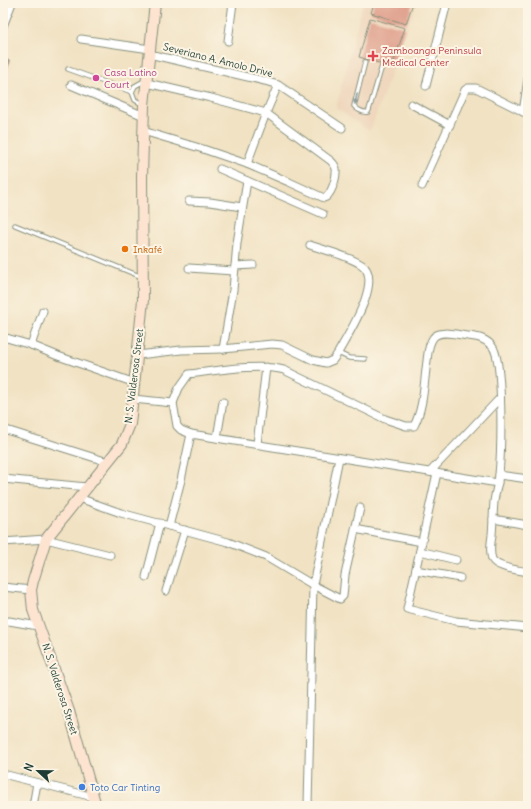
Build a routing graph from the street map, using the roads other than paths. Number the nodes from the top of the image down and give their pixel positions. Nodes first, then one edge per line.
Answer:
1 (12, 3) edge
2 (155, 3) edge
3 (233, 3) edge
4 (447, 3) edge
5 (3, 26) edge
6 (81, 39) dead end
7 (228, 41) dead end
8 (150, 51) junction
9 (366, 62) dead end
10 (382, 66) dead end
11 (68, 69) dead end
12 (528, 79) edge
13 (147, 81) junction
14 (71, 85) dead end
15 (278, 85) junction
16 (426, 86) dead end
17 (132, 92) junction
18 (411, 104) dead end
19 (144, 105) junction
20 (266, 113) junction
21 (525, 113) edge
22 (144, 116) junction
23 (450, 125) junction
24 (342, 128) dead end
25 (143, 131) junction
26 (247, 164) junction
27 (220, 169) dead end
28 (247, 181) junction
29 (422, 186) dead end
30 (189, 201) dead end
31 (242, 207) junction
32 (323, 214) dead end
33 (15, 224) dead end
34 (310, 245) dead end
35 (253, 265) dead end
36 (188, 268) dead end
37 (234, 268) junction
38 (143, 277) junction
39 (43, 310) dead end
40 (3, 337) edge
41 (31, 344) junction
42 (223, 349) junction
43 (338, 354) junction
44 (138, 355) junction
45 (364, 359) dead end
46 (266, 367) junction
47 (134, 383) junction
48 (500, 398) junction
49 (133, 399) junction
50 (223, 402) dead end
51 (173, 403) junction
52 (3, 429) edge
53 (191, 434) junction
54 (217, 438) junction
55 (257, 444) junction
56 (339, 458) junction
57 (108, 462) junction
58 (433, 473) junction
59 (499, 474) junction
60 (528, 479) edge
61 (3, 480) edge
62 (498, 482) junction
63 (87, 487) junction
64 (79, 498) junction
65 (360, 508) dead end
66 (493, 519) junction
67 (160, 523) junction
68 (528, 525) edge
69 (169, 526) junction
70 (355, 529) junction
71 (185, 530) junction
72 (46, 540) junction
73 (3, 542) edge
74 (422, 542) junction
75 (420, 551) junction
76 (110, 555) dead end
77 (456, 560) dead end
78 (416, 570) junction
79 (528, 572) edge
80 (146, 577) dead end
81 (460, 578) dead end
82 (313, 585) junction
83 (3, 587) edge
84 (31, 590) junction
85 (166, 591) dead end
86 (3, 623) edge
87 (38, 626) junction
88 (528, 628) edge
89 (3, 774) edge
90 (37, 783) junction
91 (94, 802) edge
92 (32, 806) edge
93 (308, 806) edge

1 - 5 street
2 - 8 main road, N. S. Valderosa Street
3 - 7 street
4 - 16 street
6 - 8 street, Severiano A. Amolo Drive
8 - 13 main road, N. S. Valderosa Street
8 - 15 street, Severiano A. Amolo Drive
9 -> 10 lane
11 - 17 lane
12 - 21 street
13 - 17 lane
13 - 19 main road, N. S. Valderosa Street
13 - 20 street
14 - 22 street
15 - 20 street
15 - 24 street, Severiano A. Amolo Drive
17 - 19 lane
18 - 23 street
19 - 22 main road, N. S. Valderosa Street
20 - 26 street
20 - 26 street
21 - 23 street
22 - 25 main road, N. S. Valderosa Street
23 - 29 street
25 - 26 street
25 - 38 main road, N. S. Valderosa Street
27 - 28 street
28 - 31 street
28 - 32 street
30 - 31 street
31 - 37 street
33 - 38 lane
34 - 43 street
35 - 37 street
36 - 37 street
37 - 42 street
38 - 44 main road, N. S. Valderosa Street
39 - 41 street
40 - 41 street
41 - 47 street
42 - 43 street
42 - 44 street
43 - 45 lane
44 - 47 main road, N. S. Valderosa Street
46 - 48 street
46 - 51 street
46 - 55 street
47 - 49 main road, N. S. Valderosa Street
48 - 58 street
48 - 59 street
49 - 51 street
49 - 57 main road, N. S. Valderosa Street
50 - 54 street
51 - 53 street
52 - 57 street
53 - 54 street
53 - 69 street
54 - 55 street
55 - 56 street
56 - 58 street
56 - 82 street
57 - 63 main road, N. S. Valderosa Street
58 - 62 street
58 - 74 street
59 - 60 street
59 - 62 street
61 - 63 street
62 - 66 street
63 - 64 main road, N. S. Valderosa Street
64 - 67 street
64 - 72 main road, N. S. Valderosa Street
65 - 70 street
66 - 68 street
66 - 79 street
67 - 69 street
67 - 80 street
69 - 71 street
70 - 74 street
70 - 82 street
71 - 82 street
71 - 85 street
72 - 73 street
72 - 76 street
72 - 84 main road, N. S. Valderosa Street
74 - 75 street
75 - 77 street
75 - 78 street
78 - 81 street
78 - 88 street
82 - 93 street
83 - 84 street
84 - 87 main road, N. S. Valderosa Street
86 - 87 street
87 - 91 main road, N. S. Valderosa Street
89 - 90 street
90 - 91 street
90 - 92 street

